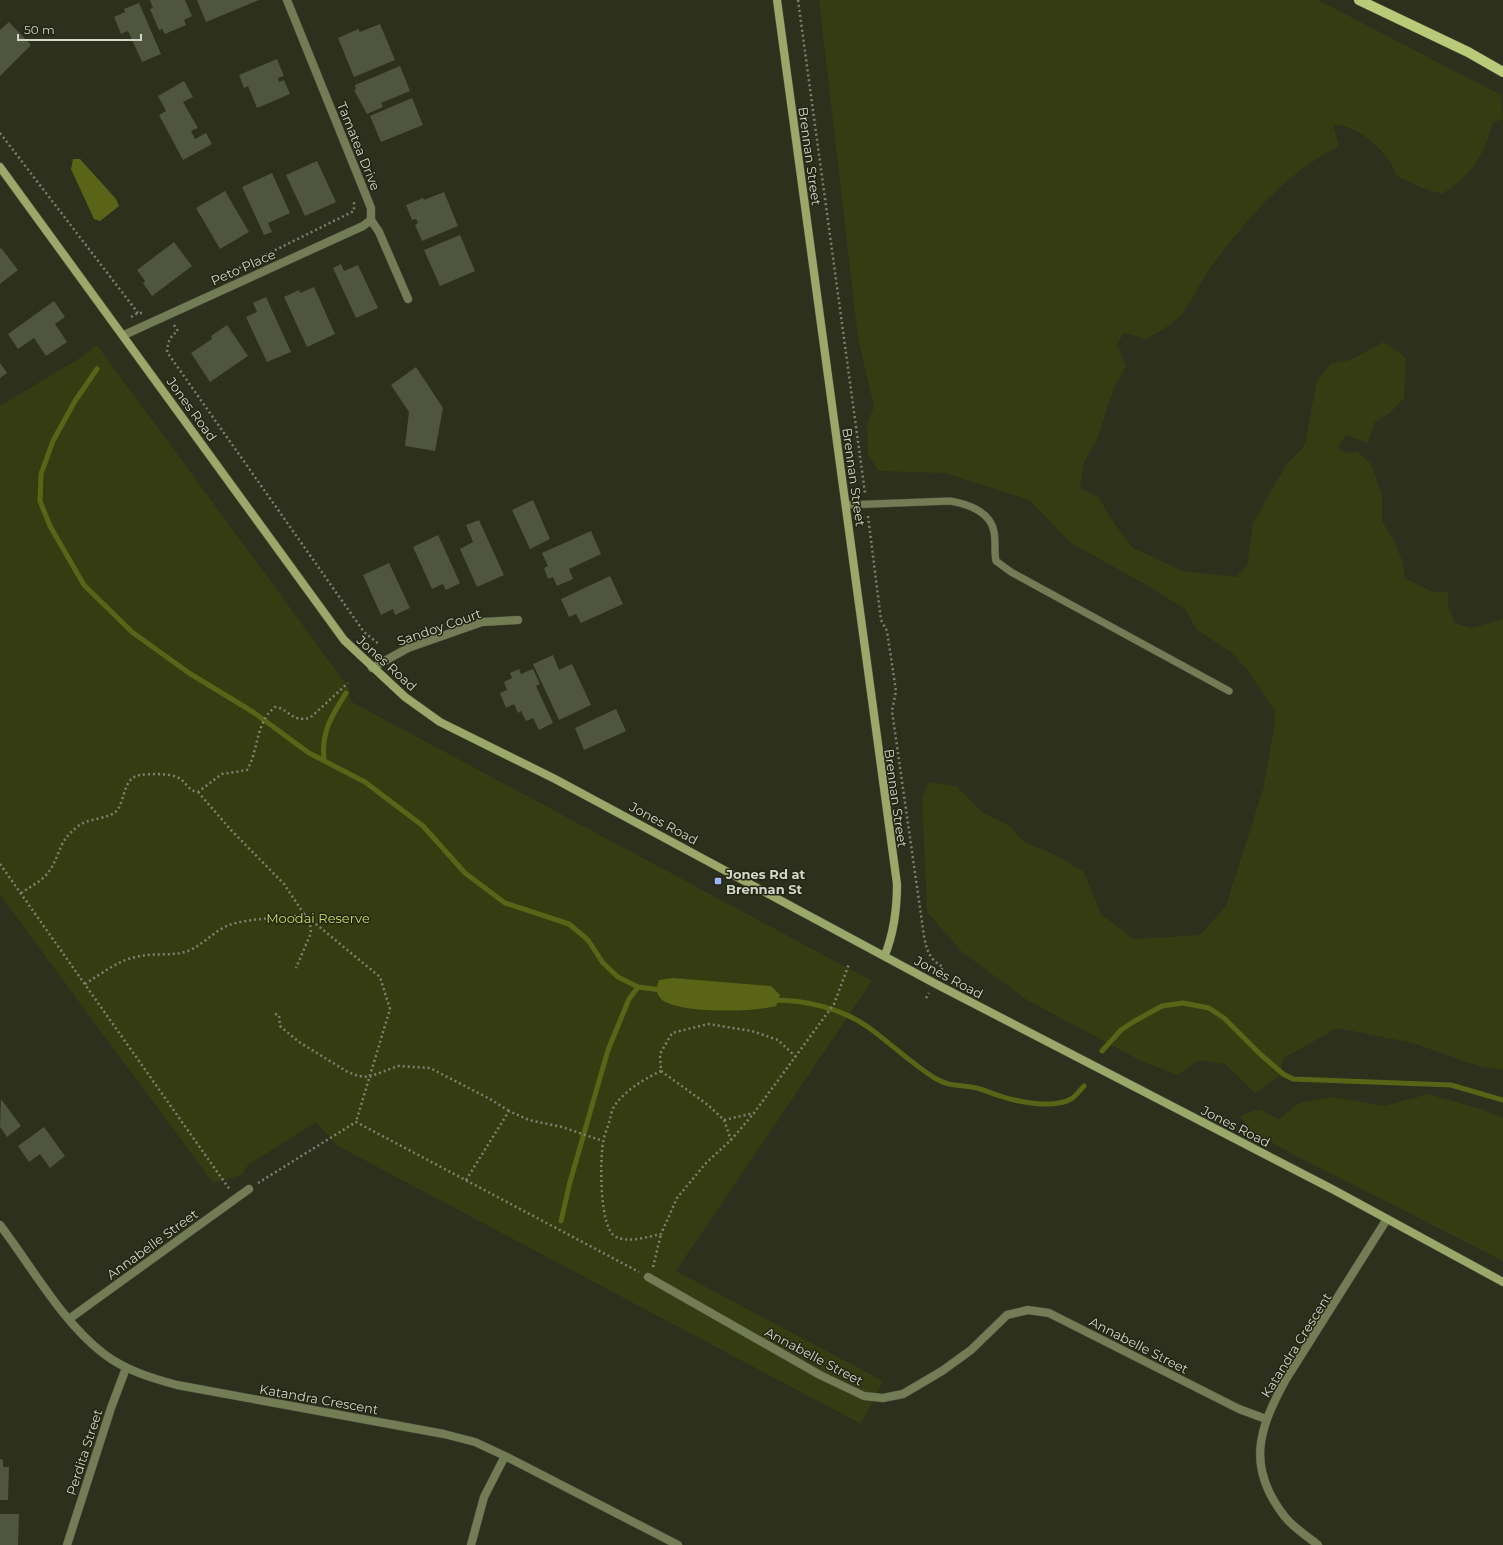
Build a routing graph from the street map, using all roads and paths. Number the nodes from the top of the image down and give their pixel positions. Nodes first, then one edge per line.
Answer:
1 (287, 0) edge
2 (777, 0) edge
3 (1359, 0) edge
4 (1503, 72) edge
5 (0, 132) edge
6 (0, 167) edge
7 (354, 196) dead end
8 (371, 220) junction
9 (234, 270) dead end
10 (408, 299) dead end
11 (138, 313) junction
12 (150, 314) dead end
13 (169, 314) junction
14 (117, 326) junction
15 (124, 336) junction
16 (846, 504) junction
17 (518, 620) dead end
18 (380, 645) dead end
19 (372, 668) junction
20 (348, 683) dead end
21 (1229, 692) dead end
22 (198, 792) junction
23 (0, 864) edge
24 (21, 893) junction
25 (305, 915) junction
26 (885, 956) junction
27 (849, 964) dead end
28 (296, 968) dead end
29 (85, 984) junction
30 (275, 1014) dead end
31 (796, 1056) junction
32 (661, 1071) junction
33 (369, 1077) junction
34 (509, 1111) junction
35 (754, 1113) junction
36 (724, 1120) junction
37 (356, 1122) junction
38 (732, 1140) junction
39 (603, 1141) junction
40 (466, 1180) junction
41 (249, 1189) joint
42 (236, 1198) junction
43 (1387, 1219) junction
44 (0, 1225) edge
45 (661, 1234) junction
46 (648, 1277) junction
47 (1503, 1282) edge
48 (69, 1319) junction
49 (126, 1368) junction
50 (1266, 1419) junction
51 (505, 1456) junction
52 (67, 1545) edge
53 (471, 1545) edge
54 (678, 1545) edge
55 (1318, 1545) edge

1 - 8 street, Tamatea Drive
2 - 16 street, Brennan Street
3 - 4 main road
5 - 11 path
6 - 14 street, Jones Road
7 - 9 path
8 - 10 street, Tamatea Drive
8 - 13 street, Peto Place
11 - 12 path
11 - 14 path
13 - 15 street, Peto Place
13 - 18 path
14 - 15 street, Jones Road
15 - 19 street, Jones Road
16 - 21 lane
16 - 26 street, Brennan Street
17 - 19 street, Sandoy Court
19 - 26 street, Jones Road
20 - 22 path
22 - 24 path
22 - 25 path
23 - 24 path
24 - 29 path
25 - 28 path
25 - 29 path
25 - 33 path
26 - 43 street, Jones Road
27 - 31 path
29 - 42 path
30 - 33 path
31 - 32 path
31 - 35 path
32 - 36 path
32 - 39 path
33 - 34 path
33 - 37 path
34 - 39 path
34 - 40 path
35 - 36 path
35 - 38 path
36 - 38 path
37 - 40 path
37 - 41 path
38 - 45 path
39 - 45 path
40 - 46 path
41 - 42 street, Annabelle Street
42 - 48 street, Annabelle Street
43 - 47 street, Jones Road
43 - 50 street, Katandra Crescent
44 - 48 street, Katandra Crescent
45 - 46 path
46 - 50 street, Annabelle Street
48 - 49 street, Katandra Crescent
49 - 51 street, Katandra Crescent
49 - 52 street, Perdita Street
50 - 55 street, Katandra Crescent
51 - 53 street
51 - 54 street, Katandra Crescent

